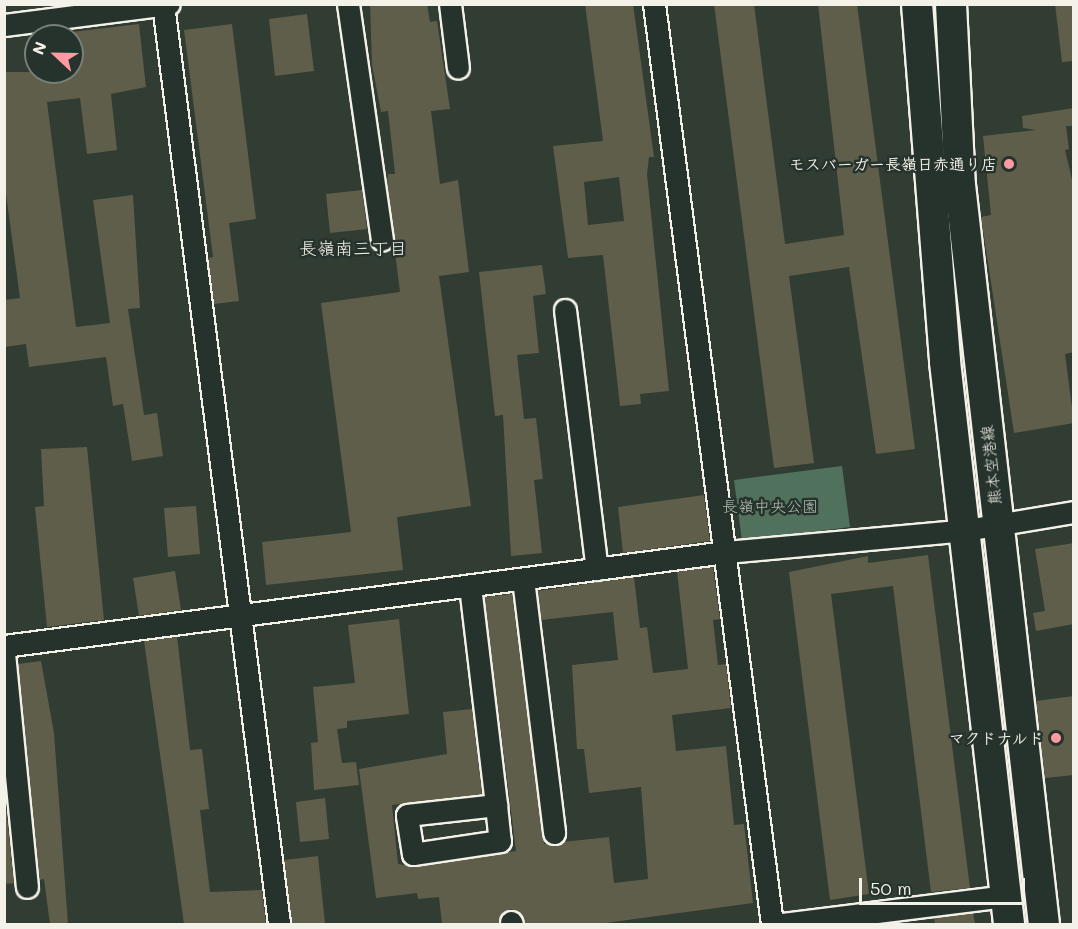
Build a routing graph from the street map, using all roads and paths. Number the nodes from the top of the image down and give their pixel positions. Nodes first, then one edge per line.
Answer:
1 (169, 4) edge
2 (348, 4) edge
3 (450, 4) edge
4 (654, 4) edge
5 (917, 4) edge
6 (951, 4) edge
7 (163, 5) edge
8 (58, 11) edge
9 (4, 25) edge
10 (458, 68) dead end
11 (382, 240) dead end
12 (566, 310) dead end
13 (1074, 512) edge
14 (997, 523) junction
15 (966, 530) junction
16 (726, 552) junction
17 (597, 569) junction
18 (523, 579) junction
19 (470, 586) junction
20 (238, 616) junction
21 (4, 646) edge
22 (4, 653) edge
23 (496, 805) dead end
24 (554, 833) dead end
25 (27, 887) dead end
26 (1008, 910) edge
27 (279, 924) edge
28 (772, 924) edge
29 (781, 924) edge
30 (1044, 924) edge

1 - 7 street
2 - 11 street
3 - 10 street
4 - 16 street
5 - 15 main road, 熊本空港線
6 - 14 main road, 熊本空港線
7 - 8 street
7 - 20 street
8 - 9 street
12 - 17 street
13 - 14 street
14 - 15 street
14 - 30 main road, 熊本空港線
15 - 16 street
15 - 26 main road, 熊本空港線
16 - 17 street
16 - 28 street
17 - 18 street
18 - 19 street
18 - 24 street
19 - 20 street
19 - 23 street
20 - 21 street
20 - 27 street
22 - 25 street
26 - 29 street

